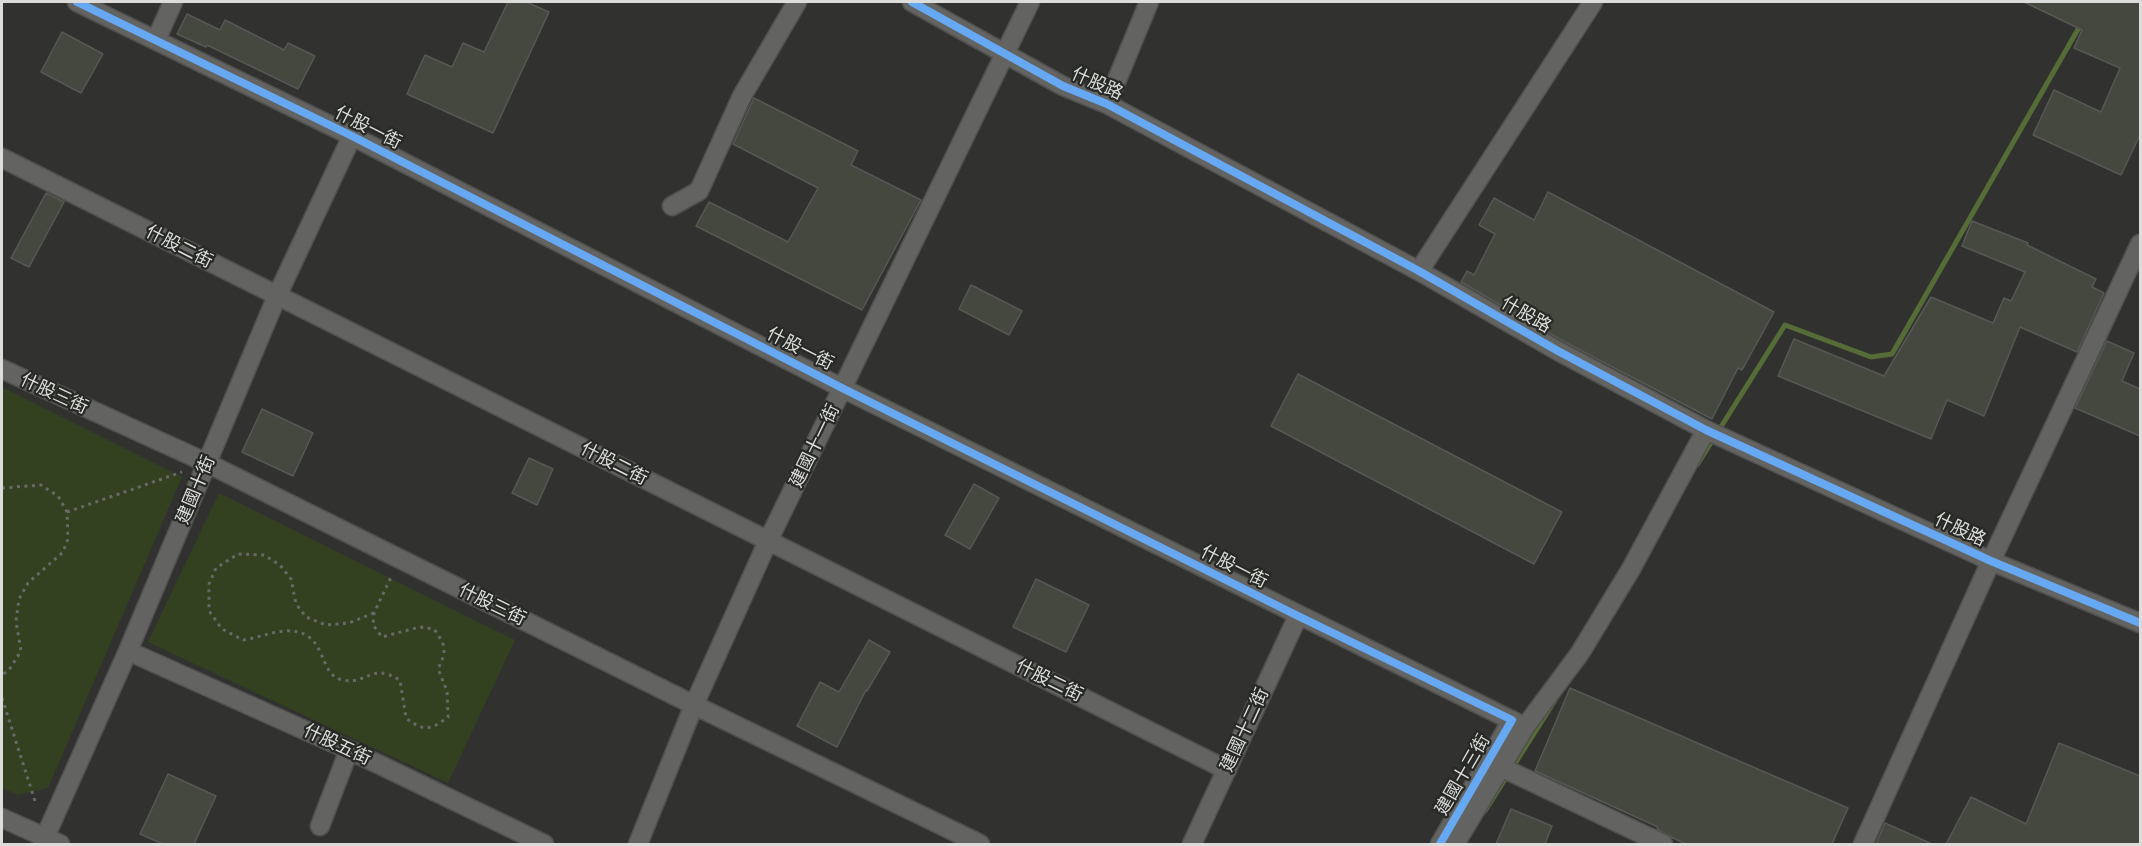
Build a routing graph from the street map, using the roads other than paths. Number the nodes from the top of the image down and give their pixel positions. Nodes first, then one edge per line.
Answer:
1 (77, 2) edge
2 (173, 2) edge
3 (797, 2) edge
4 (1030, 2) edge
5 (1149, 2) edge
6 (1593, 2) edge
7 (922, 4) edge
8 (156, 40) junction
9 (1006, 55) junction
10 (1107, 104) junction
11 (352, 136) junction
12 (2, 158) edge
13 (672, 206) dead end
14 (2140, 244) edge
15 (1419, 271) junction
16 (277, 296) junction
17 (2, 369) edge
18 (844, 389) junction
19 (1706, 430) junction
20 (207, 463) junction
21 (768, 541) junction
22 (1991, 561) junction
23 (1298, 616) junction
24 (2140, 623) edge
25 (128, 651) junction
26 (694, 705) junction
27 (1519, 724) junction
28 (349, 750) junction
29 (1495, 765) junction
30 (1227, 770) junction
31 (2, 818) edge
32 (320, 826) dead end
33 (49, 842) edge
34 (544, 844) edge
35 (638, 844) edge
36 (981, 844) edge
37 (1192, 844) edge
38 (1440, 844) edge
39 (1455, 844) edge
40 (1663, 844) edge
41 (1863, 844) edge

1 - 8 street, 什股一街
2 - 8 street
3 - 13 street
4 - 9 street, 建國十一街
5 - 10 street
6 - 15 street
7 - 9 street, 什股路
8 - 11 street, 什股一街
9 - 10 street, 什股路
9 - 18 street, 建國十一街
10 - 15 street, 什股路
11 - 16 street, 建國十街
11 - 18 street, 什股一街
12 - 16 street, 什股二街
14 - 22 street
15 - 19 street, 什股路
16 - 20 street, 建國十街
16 - 21 street, 什股二街
17 - 20 street, 什股三街
18 - 21 street, 建國十一街
18 - 23 street, 什股一街
19 - 22 street, 什股路
19 - 27 street, 建國十三街
20 - 25 street, 建國十街
20 - 26 street, 什股三街
21 - 26 street, 建國十一街
21 - 30 street, 什股二街
22 - 24 street, 什股路
22 - 41 street
23 - 27 street, 什股一街
23 - 30 street, 建國十二街
25 - 28 street, 什股五街
25 - 33 street, 建國十街
26 - 35 street, 建國十一街
26 - 36 street, 什股三街
27 - 29 street, 建國十三街
28 - 32 street
28 - 34 street, 什股五街
29 - 38 street, 建國十三街
29 - 39 street
29 - 40 street
30 - 37 street, 建國十二街
31 - 33 street

